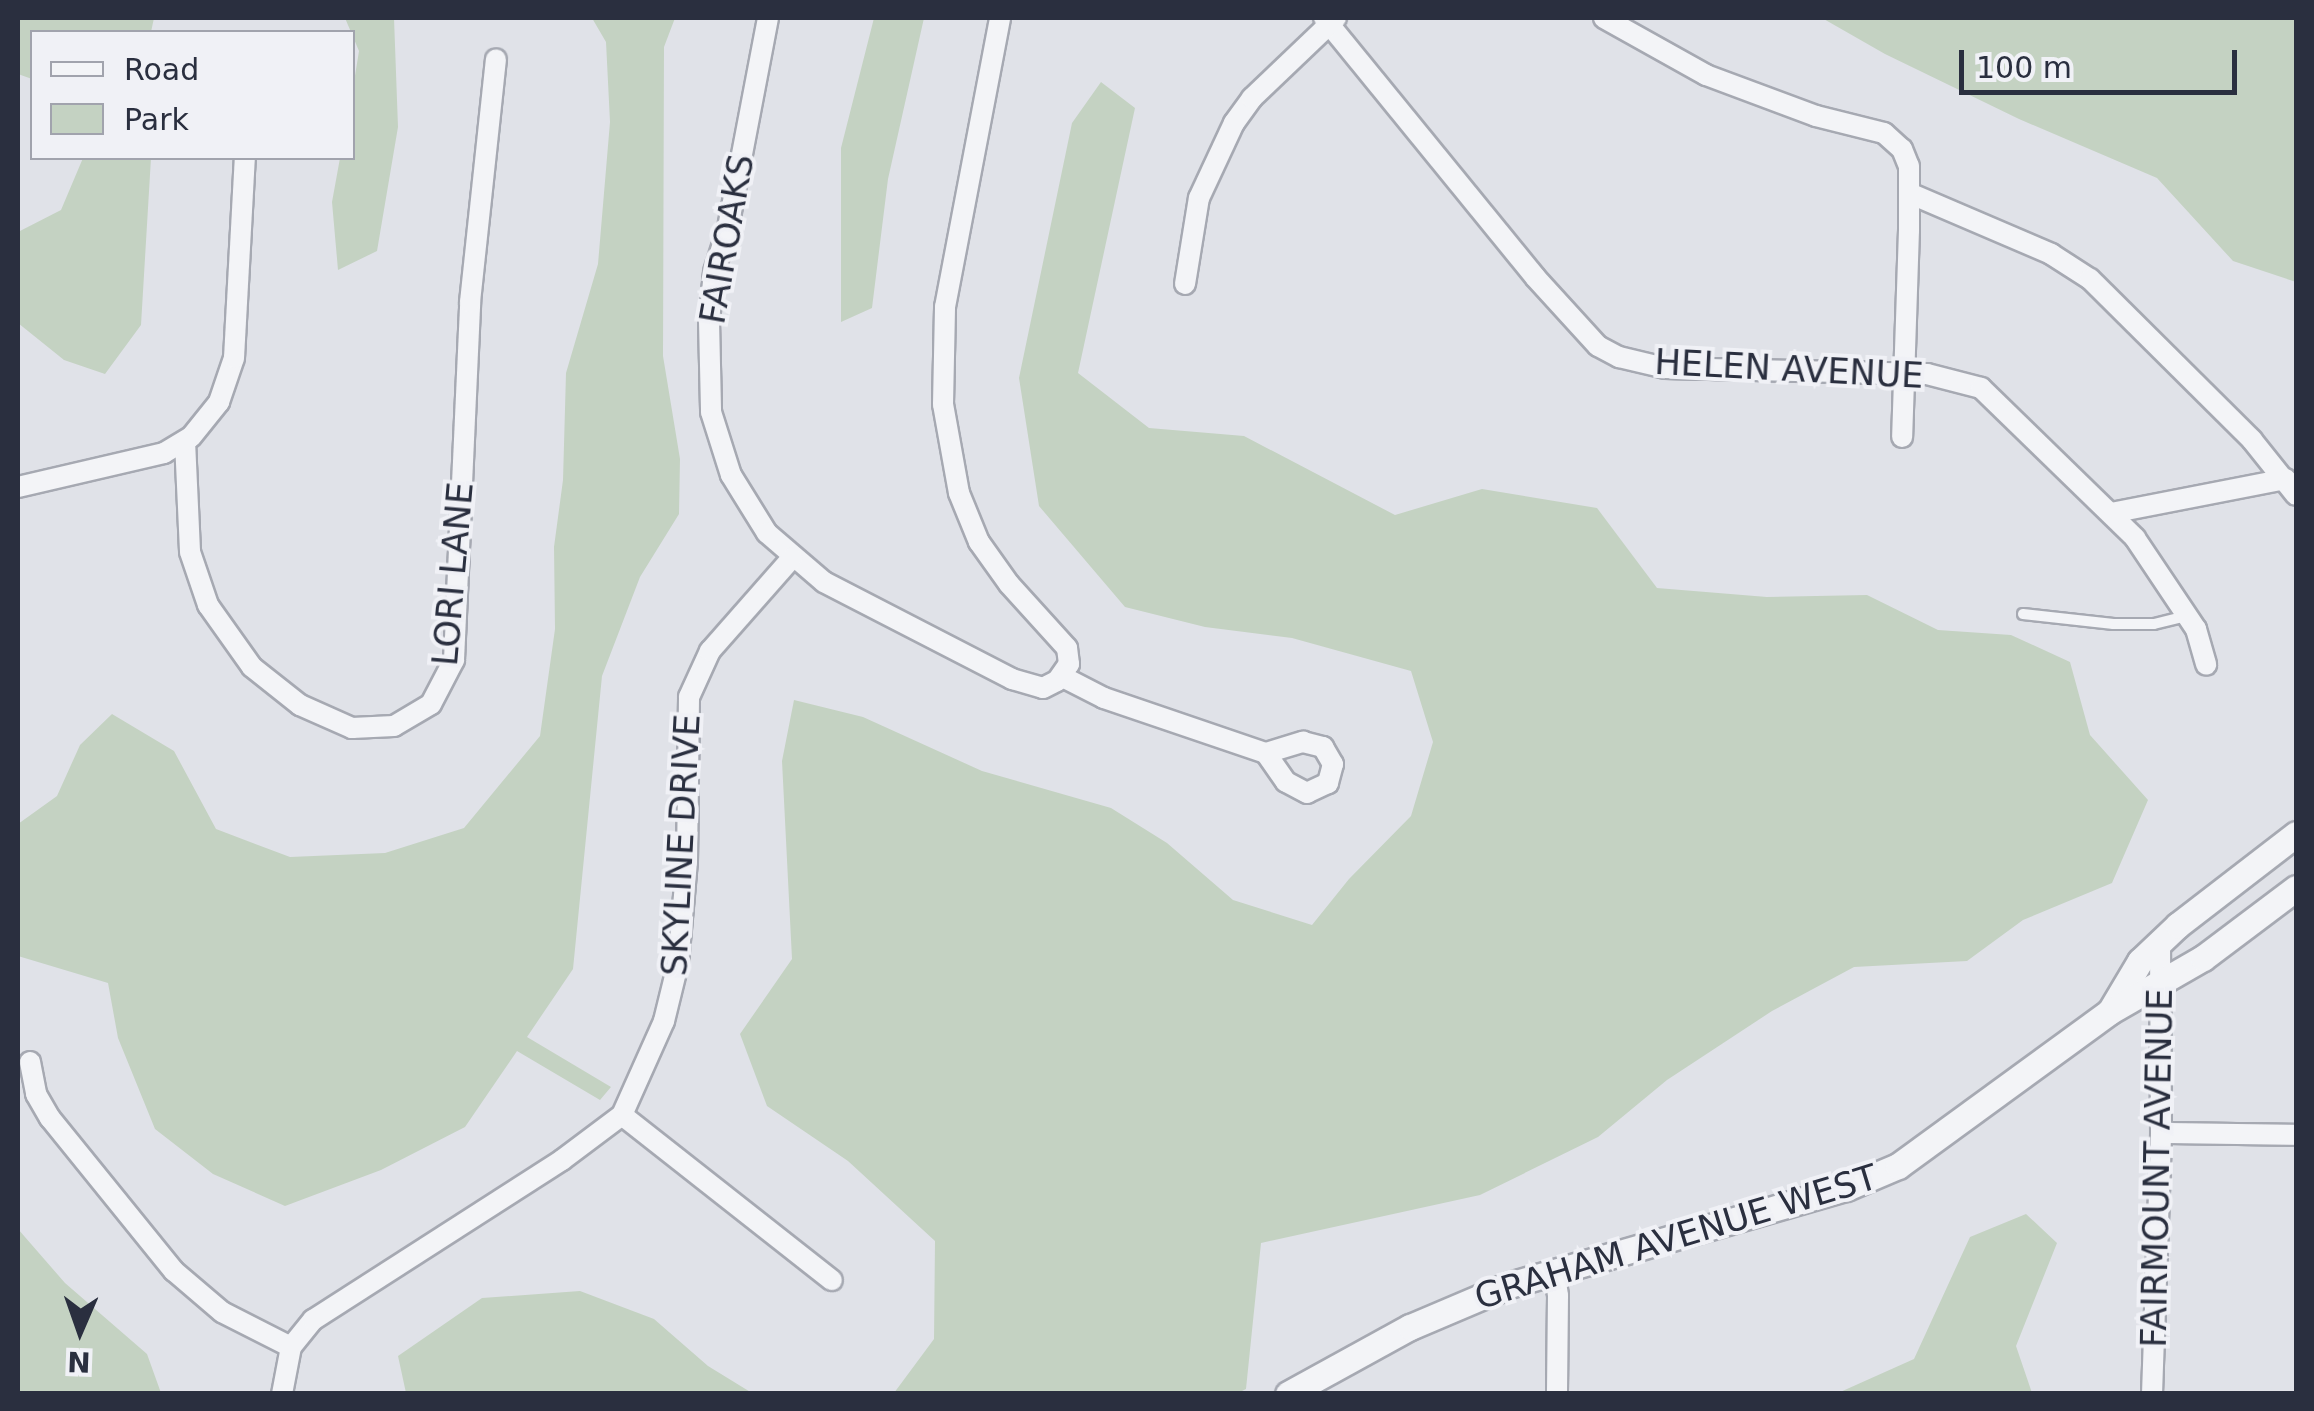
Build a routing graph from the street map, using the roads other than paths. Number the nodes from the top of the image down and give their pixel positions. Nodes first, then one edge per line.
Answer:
1 (768, 18) edge
2 (1000, 18) edge
3 (1604, 18) edge
4 (1329, 19) edge
5 (496, 59) dead end
6 (245, 160) edge
7 (1909, 193) junction
8 (1184, 284) dead end
9 (1902, 373) junction
10 (1902, 438) dead end
11 (185, 442) junction
12 (18, 487) edge
13 (2291, 487) edge
14 (2110, 513) junction
15 (792, 558) junction
16 (2023, 614) dead end
17 (2188, 616) junction
18 (2206, 665) dead end
19 (1061, 676) junction
20 (1266, 753) dead end
21 (2296, 834) edge
22 (2296, 888) edge
23 (2160, 942) junction
24 (2162, 982) junction
25 (2109, 1012) junction
26 (30, 1062) dead end
27 (622, 1115) junction
28 (2161, 1134) junction
29 (2296, 1135) edge
30 (1554, 1270) junction
31 (832, 1280) dead end
32 (291, 1348) junction
33 (282, 1394) edge
34 (1288, 1394) edge
35 (1557, 1394) edge
36 (2152, 1394) edge

1 - 15 street, FAIROAKS
2 - 19 street
3 - 7 street
4 - 8 street
4 - 9 street, HELEN AVENUE
5 - 11 street, LORI LANE
6 - 11 street
7 - 9 street
7 - 13 street
9 - 10 street
9 - 14 street, HELEN AVENUE
11 - 12 street
13 - 14 street
14 - 17 street, HELEN AVENUE
15 - 19 street
15 - 27 street, SKYLINE DRIVE
16 - 17 lane
17 - 18 street, HELEN AVENUE
19 - 20 street
21 - 23 street
22 - 24 street, GRAHAM AVENUE WEST
23 - 24 street, FAIRMOUNT AVENUE
23 - 25 street
24 - 25 street, GRAHAM AVENUE WEST
24 - 28 street, FAIRMOUNT AVENUE
25 - 30 street, GRAHAM AVENUE WEST
26 - 32 street
27 - 31 street
27 - 32 street, SKYLINE DRIVE
28 - 29 street
28 - 36 street, FAIRMOUNT AVENUE
30 - 34 street, GRAHAM AVENUE WEST
30 - 35 street
32 - 33 street

